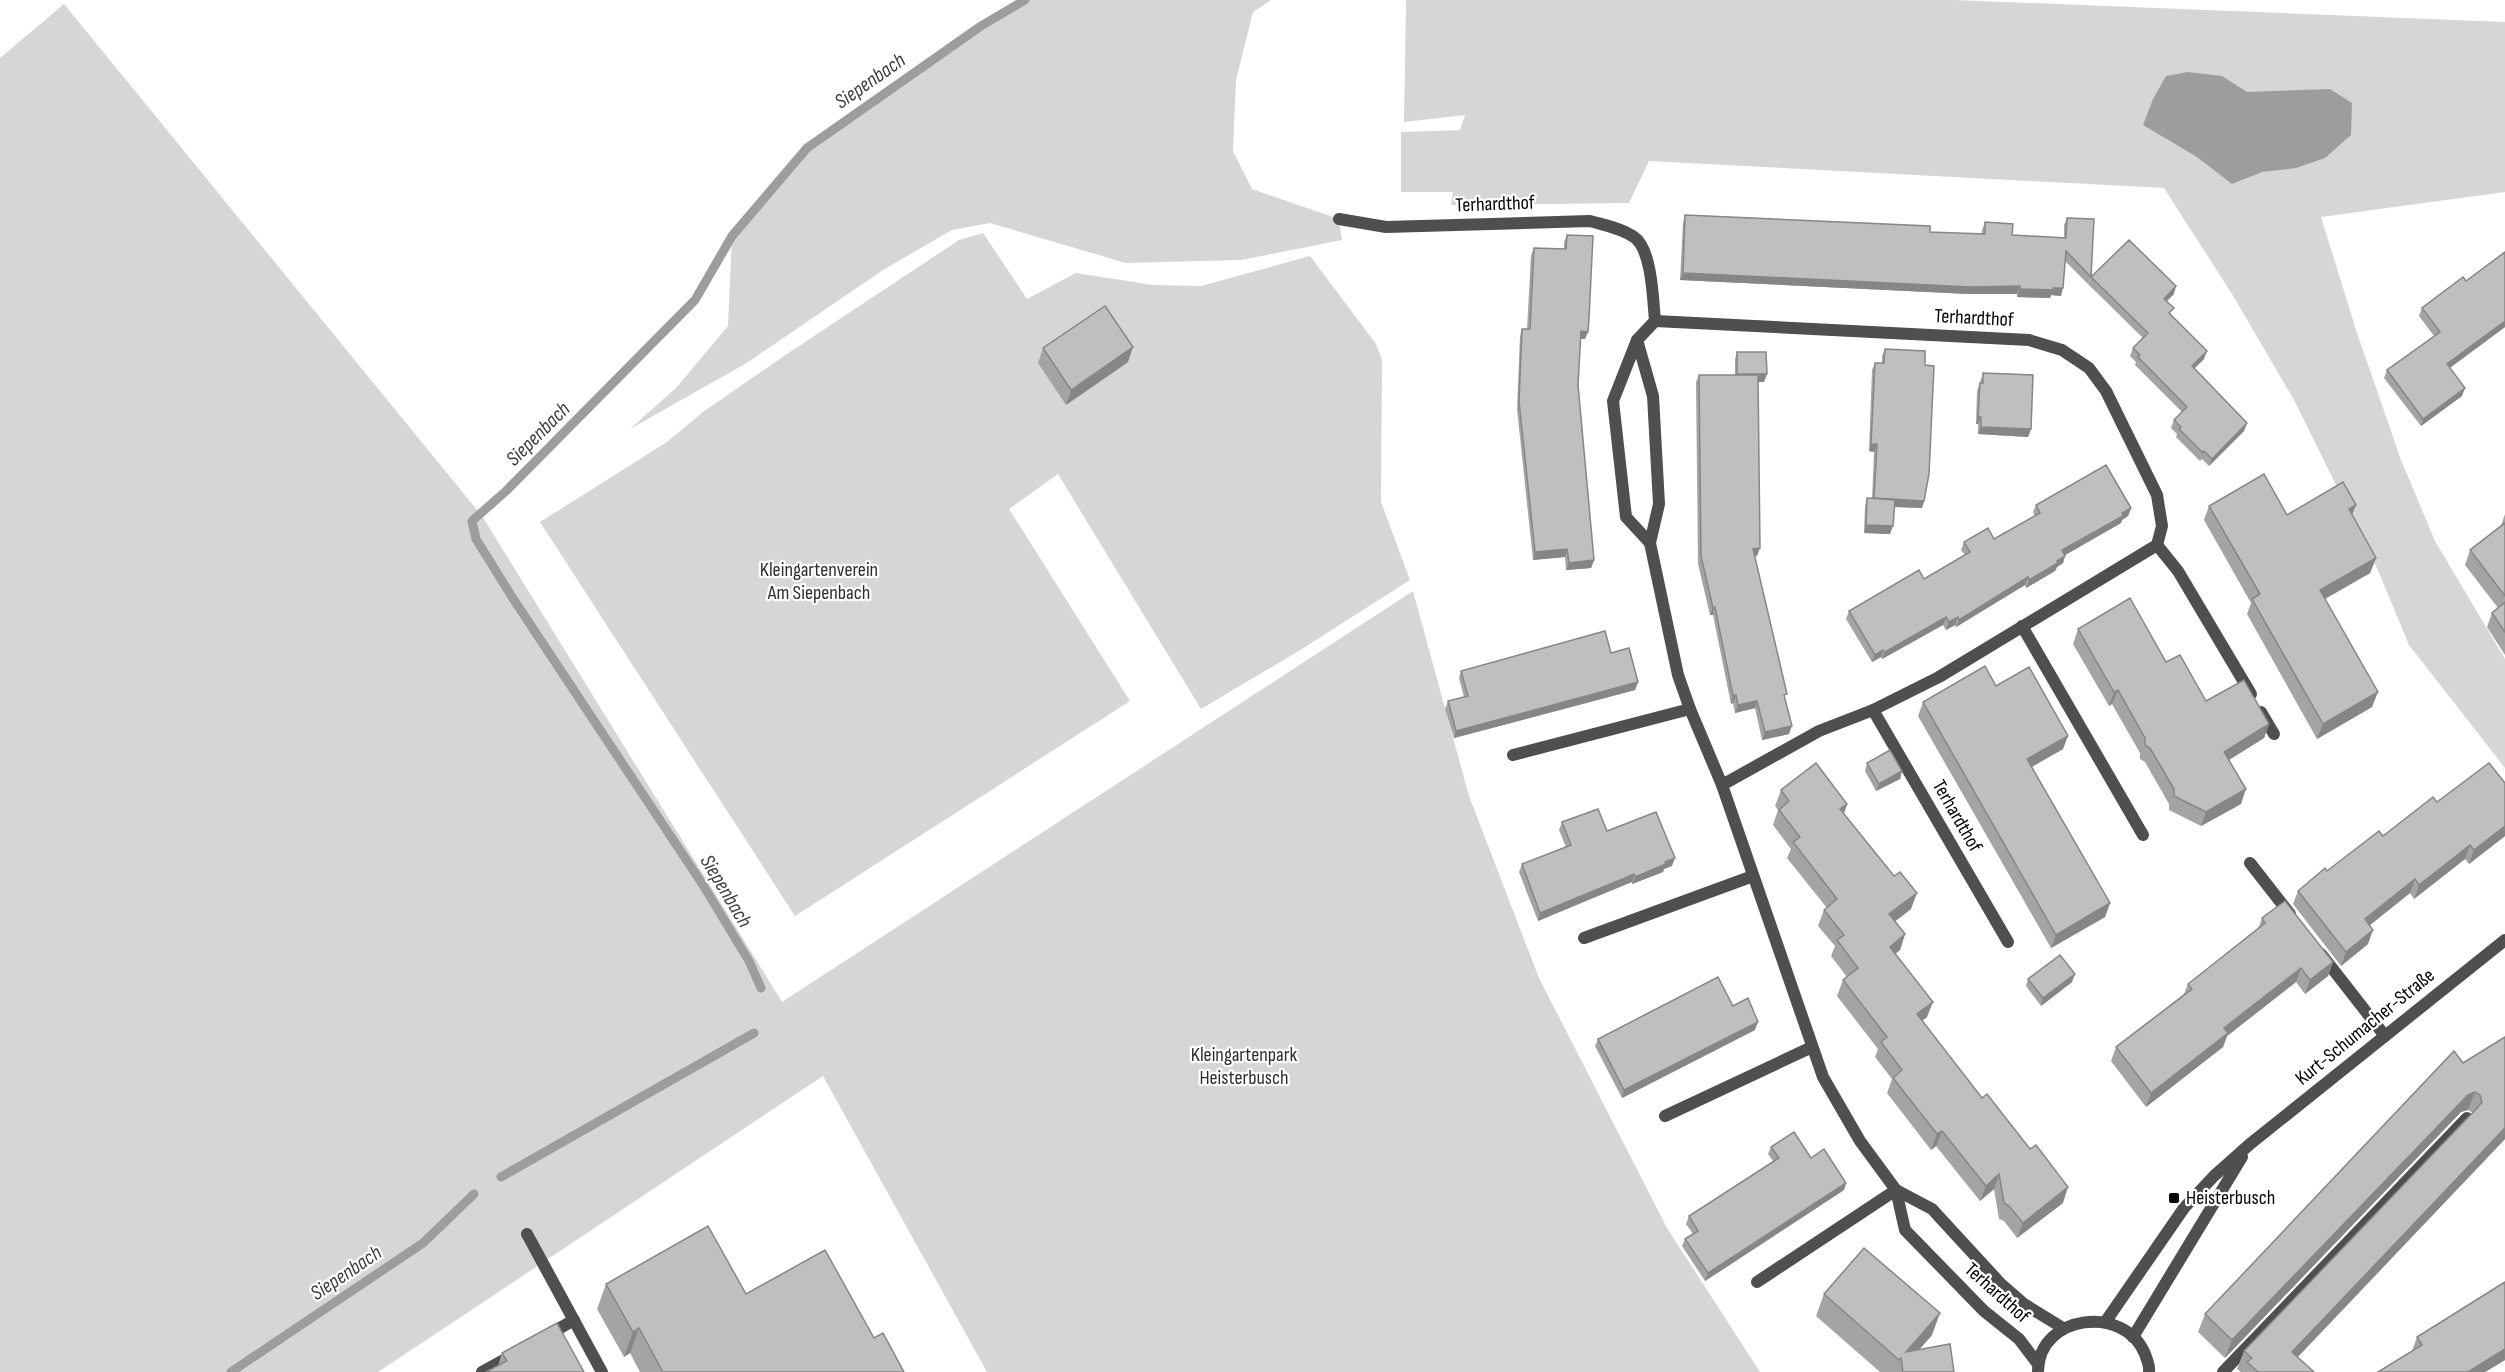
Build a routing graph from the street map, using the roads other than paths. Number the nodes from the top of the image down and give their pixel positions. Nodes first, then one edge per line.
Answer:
1 (1339, 219) dead end
2 (1655, 321) junction
3 (1637, 340) junction
4 (1650, 543) junction
5 (2157, 545) junction
6 (2022, 626) junction
7 (1690, 709) junction
8 (1874, 710) junction
9 (2274, 734) dead end
10 (1513, 755) dead end
11 (1722, 785) junction
12 (2143, 835) dead end
13 (2250, 863) dead end
14 (1753, 876) junction
15 (2301, 929) edge
16 (1584, 938) dead end
17 (2505, 940) edge
18 (2008, 942) dead end
19 (2316, 948) edge
20 (2385, 1036) junction
21 (1812, 1047) junction
22 (1665, 1116) dead end
23 (2467, 1118) edge
24 (2250, 1144) junction
25 (1896, 1190) junction
26 (528, 1234) dead end
27 (1757, 1282) dead end
28 (574, 1320) junction
29 (2106, 1321) junction
30 (2063, 1328) junction
31 (2133, 1337) junction
32 (2038, 1368) edge
33 (482, 1372) edge
34 (602, 1372) edge
35 (2149, 1372) edge
36 (2223, 1372) edge

1 - 2 street, Terhardthof
2 - 3 street
2 - 5 street, Terhardthof
3 - 4 street, Terhardthof
3 - 4 street
4 - 7 street, Terhardthof
5 - 6 street
5 - 9 street
6 - 8 street
6 - 12 street
7 - 10 street
7 - 11 street, Terhardthof
8 - 11 street
8 - 18 street, Terhardthof
11 - 14 street, Terhardthof
13 - 15 street
14 - 16 street
14 - 21 street, Terhardthof
17 - 20 street, Kurt-Schumacher-Straße
19 - 20 street
20 - 24 street, Kurt-Schumacher-Straße
21 - 22 street
21 - 25 street, Terhardthof
23 - 36 street
24 - 29 street, Kurt-Schumacher-Straße
24 - 31 street, Kurt-Schumacher-Straße
25 - 27 street
25 - 30 street, Terhardthof
25 - 32 street, Terhardthof
26 - 28 street
28 - 33 street
28 - 34 street
29 - 30 street
29 - 31 street
30 - 32 street
31 - 35 street

